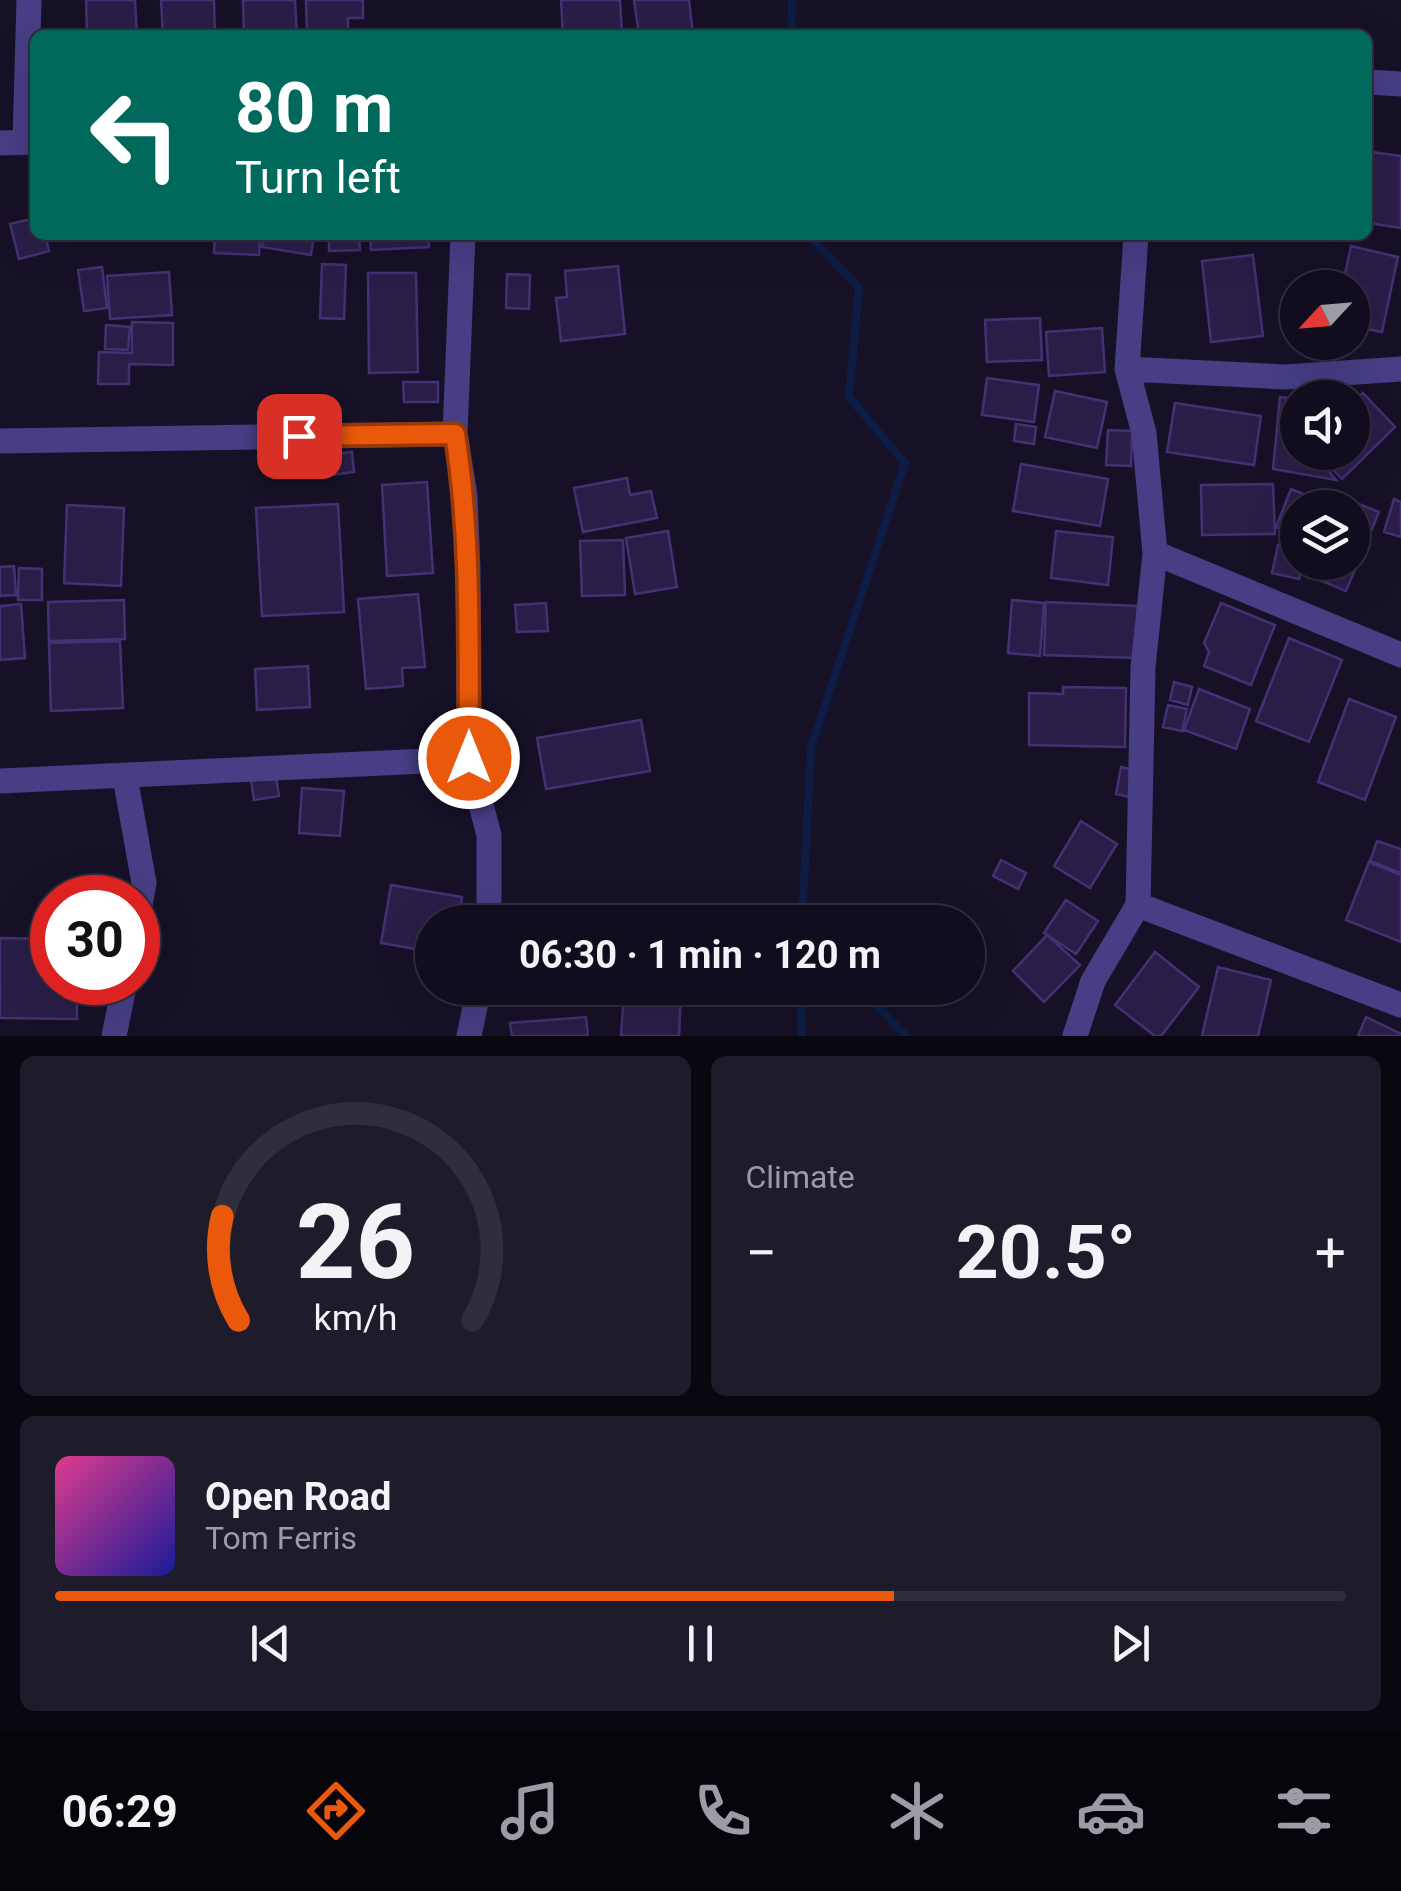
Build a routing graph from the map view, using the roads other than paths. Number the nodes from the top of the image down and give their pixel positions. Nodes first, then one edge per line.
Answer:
1 (29, 0) edge
2 (1372, 82) edge
3 (1401, 84) edge
4 (20, 142) edge
5 (463, 240) edge
6 (1136, 240) edge
7 (1128, 369) junction
8 (1401, 369) edge
9 (455, 434) junction
10 (0, 441) edge
11 (1155, 553) junction
12 (1401, 655) edge
13 (469, 758) junction
14 (125, 777) junction
15 (0, 780) edge
16 (143, 875) edge
17 (489, 905) edge
18 (1138, 905) junction
19 (120, 1005) edge
20 (475, 1005) edge
21 (1401, 1006) edge
22 (114, 1036) edge
23 (469, 1036) edge
24 (1075, 1036) edge

1 - 4 street
2 - 3 street
5 - 9 street
6 - 7 street
7 - 8 street
7 - 11 street
9 - 10 street
9 - 13 street
11 - 12 street
11 - 18 street
13 - 14 street
13 - 17 street
14 - 15 street
14 - 16 street
18 - 21 street
18 - 24 street
19 - 22 street
20 - 23 street

